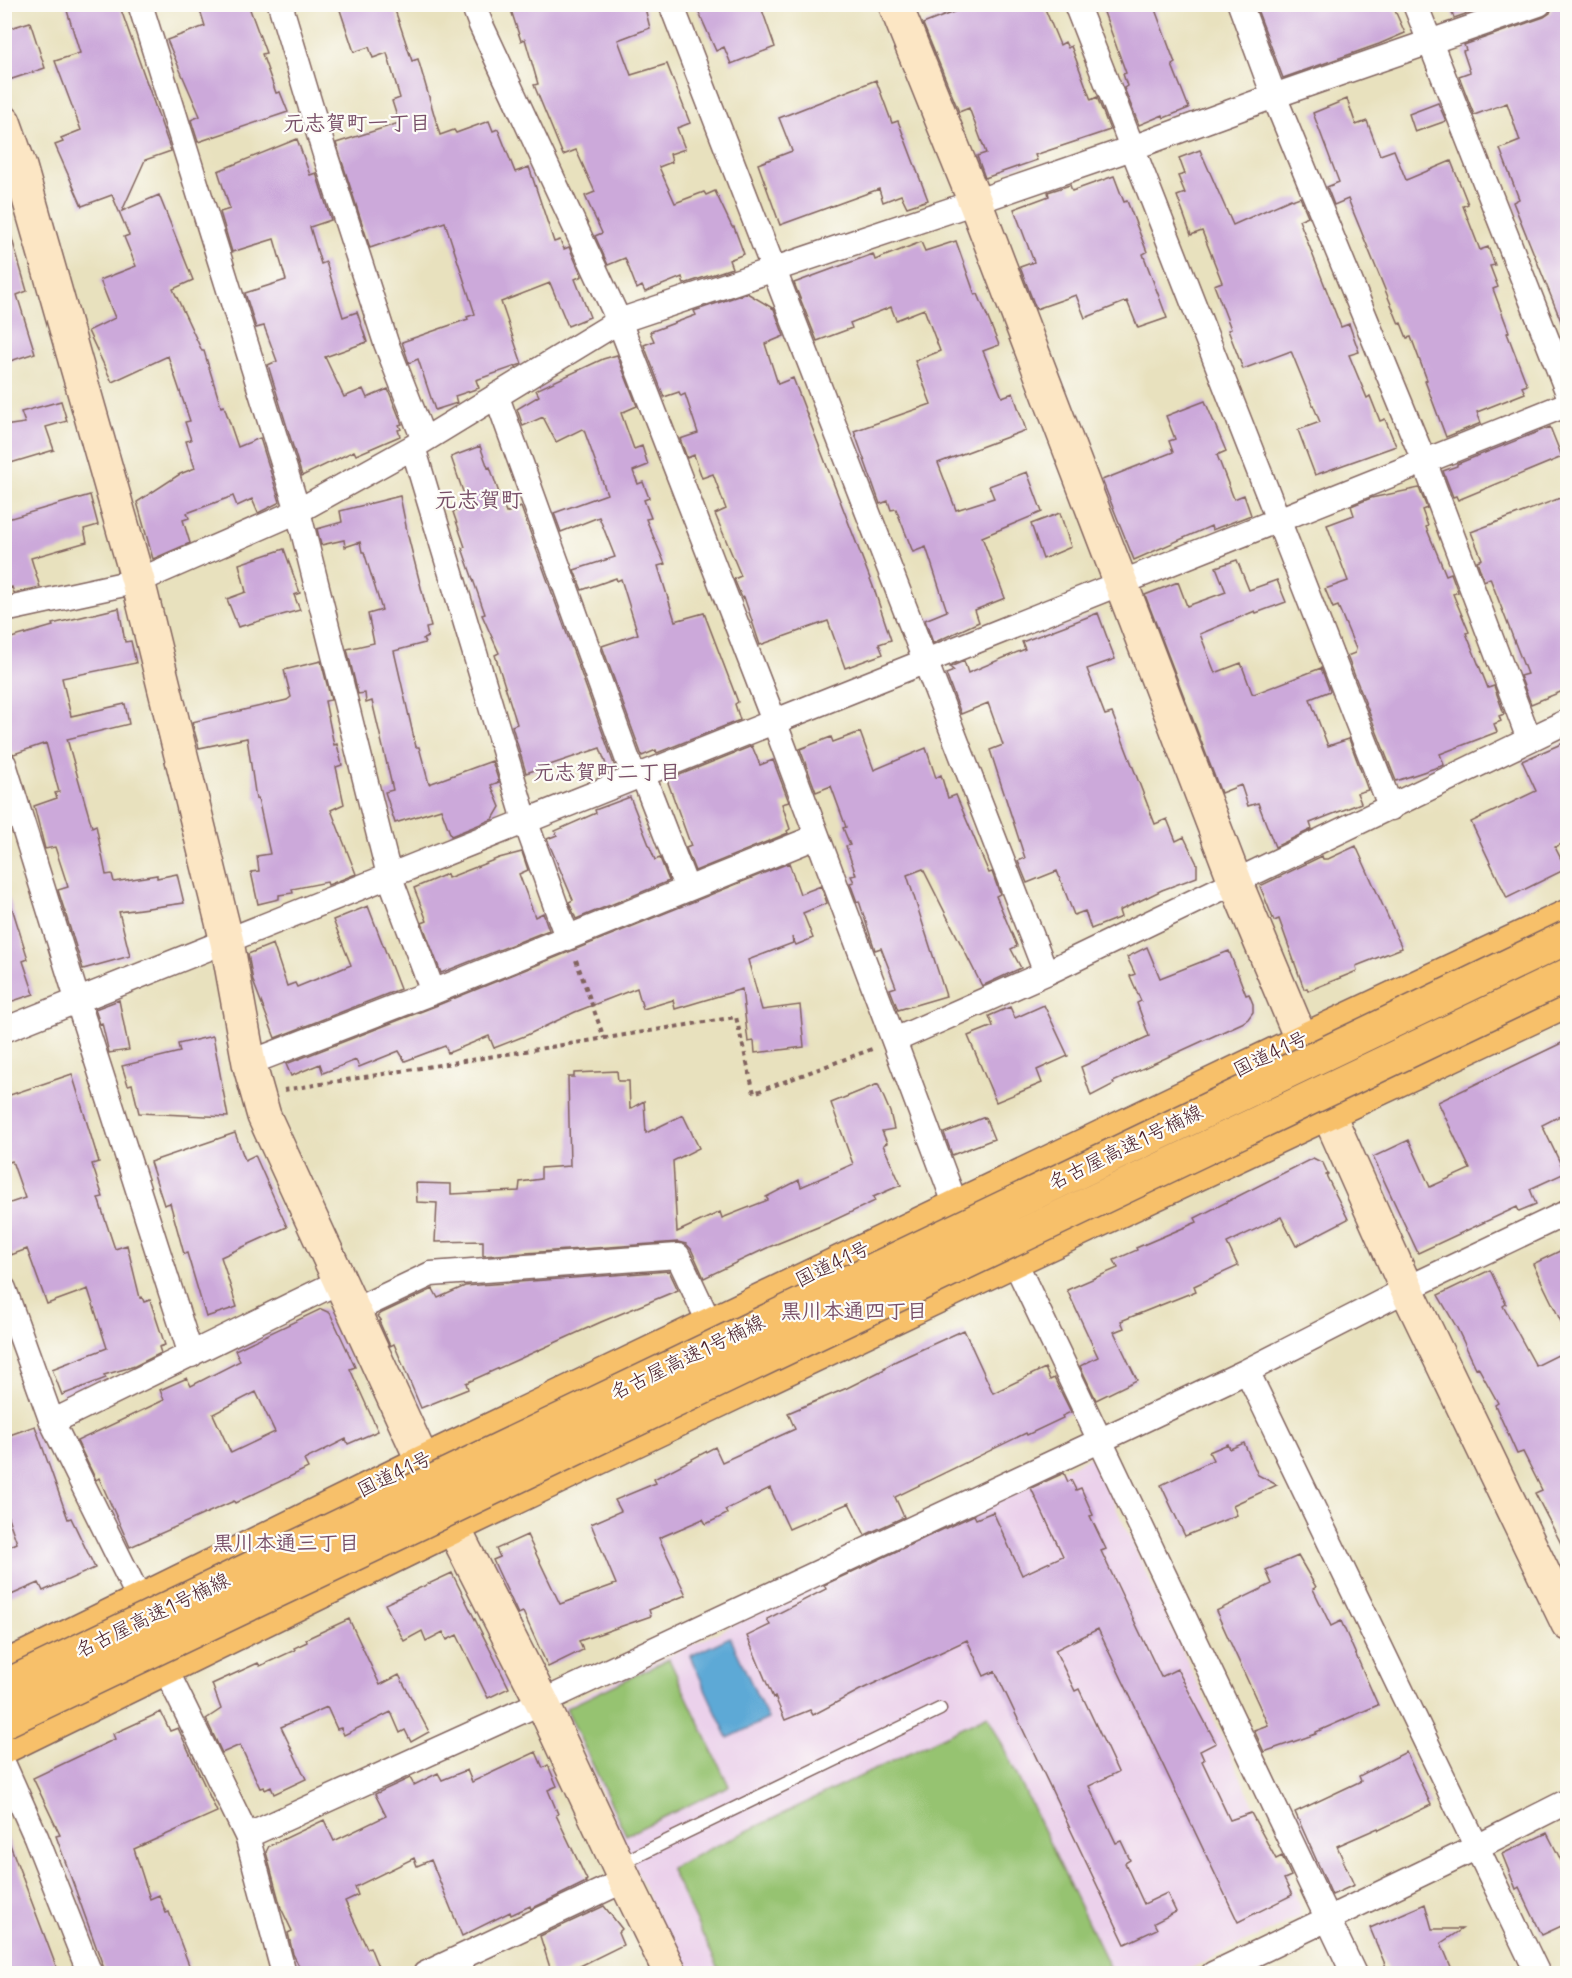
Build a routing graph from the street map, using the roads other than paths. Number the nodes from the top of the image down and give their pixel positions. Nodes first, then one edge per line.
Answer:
1 (140, 4) edge
2 (280, 4) edge
3 (473, 4) edge
4 (671, 4) edge
5 (895, 4) edge
6 (1076, 4) edge
7 (1240, 4) edge
8 (1416, 4) edge
9 (1539, 4) edge
10 (1430, 42) junction
11 (1274, 96) junction
12 (4, 122) edge
13 (1132, 148) junction
14 (12, 169) edge
15 (975, 202) junction
16 (773, 268) junction
17 (619, 321) junction
18 (1568, 393) edge
19 (497, 397) junction
20 (1568, 404) edge
21 (418, 444) junction
22 (1425, 461) junction
23 (298, 511) junction
24 (1278, 519) junction
25 (138, 581) junction
26 (1120, 584) junction
27 (4, 610) edge
28 (925, 663) junction
29 (774, 721) junction
30 (1568, 721) edge
31 (1529, 739) junction
32 (4, 764) edge
33 (638, 775) junction
34 (1391, 807) junction
35 (525, 820) junction
36 (816, 837) junction
37 (389, 875) junction
38 (1235, 881) junction
39 (687, 889) junction
40 (1568, 916) edge
41 (567, 937) junction
42 (1568, 937) edge
43 (227, 942) junction
44 (1046, 972) junction
45 (1568, 975) edge
46 (433, 992) junction
47 (1568, 1000) edge
48 (78, 1002) junction
49 (4, 1030) edge
50 (895, 1040) junction
51 (1302, 1041) junction
52 (249, 1063) junction
53 (1328, 1113) junction
54 (956, 1206) junction
55 (1568, 1212) edge
56 (1014, 1260) junction
57 (340, 1281) junction
58 (4, 1289) edge
59 (1407, 1290) junction
60 (353, 1311) junction
61 (710, 1324) junction
62 (191, 1355) junction
63 (1247, 1371) junction
64 (52, 1422) junction
65 (1099, 1441) junction
66 (423, 1462) junction
67 (453, 1527) junction
68 (140, 1600) junction
69 (1568, 1624) edge
70 (4, 1668) edge
71 (165, 1668) junction
72 (4, 1687) edge
73 (542, 1702) junction
74 (940, 1709) dead end
75 (4, 1721) edge
76 (4, 1747) edge
77 (4, 1765) edge
78 (1568, 1801) edge
79 (247, 1836) junction
80 (1476, 1847) junction
81 (621, 1873) junction
82 (1327, 1917) junction
83 (466, 1965) edge
84 (90, 1974) edge
85 (284, 1974) edge
86 (425, 1974) edge
87 (671, 1974) edge
88 (1213, 1974) edge
89 (1354, 1974) edge
90 (1538, 1974) edge

1 - 23 street
2 - 21 street
3 - 17 street
4 - 16 street
5 - 15 street
6 - 13 street
7 - 11 street
8 - 10 street
9 - 10 street
10 - 11 street
10 - 18 street
11 - 13 street
11 - 22 street
12 - 14 street
13 - 15 street
13 - 24 street
14 - 25 street
15 - 16 street
15 - 26 street
16 - 17 street
16 - 28 street
17 - 19 street
17 - 29 street
19 - 21 street
19 - 33 street
20 - 22 street
21 - 23 street
21 - 35 street
22 - 24 street
22 - 31 street
23 - 25 street
23 - 37 street
24 - 26 street
24 - 34 street
25 - 27 street
25 - 43 street
26 - 28 street
26 - 38 street
28 - 29 street
28 - 44 street
29 - 33 street
29 - 36 street
30 - 31 street
31 - 34 street
32 - 48 street
33 - 35 street
33 - 39 street
34 - 38 street
35 - 37 street
35 - 41 street
36 - 39 street
36 - 50 street
37 - 43 street
37 - 46 street
38 - 44 street
38 - 51 street
39 - 41 street
40 - 51 highway, 国道41号
41 - 46 street
42 - 72 highway, 名古屋高速1号楠線, bridge
43 - 48 street
43 - 52 street
44 - 50 street
45 - 75 highway, 名古屋高速1号楠線, bridge
46 - 52 street
47 - 53 highway
48 - 49 street
48 - 62 street
50 - 54 street
51 - 53 street
51 - 54 highway, 国道41号
52 - 57 street
53 - 56 highway
53 - 59 street
54 - 61 highway, 国道41号
55 - 59 street
56 - 65 street
56 - 67 highway
57 - 60 street
57 - 62 street
58 - 64 street
59 - 63 street
59 - 69 street
60 - 61 street
60 - 66 street
61 - 66 highway, 国道41号
62 - 64 street
63 - 65 street
63 - 80 street
64 - 68 street
65 - 73 street
65 - 82 street
66 - 67 street
66 - 68 highway, 国道41号
67 - 71 highway
67 - 73 street
68 - 70 highway, 国道41号
71 - 76 highway
71 - 79 street
73 - 79 street
73 - 81 street
74 - 81 lane
77 - 84 street
78 - 80 street
79 - 85 street
80 - 82 street
80 - 90 street
81 - 83 street
81 - 87 street
82 - 88 street
82 - 89 street
83 - 86 street

